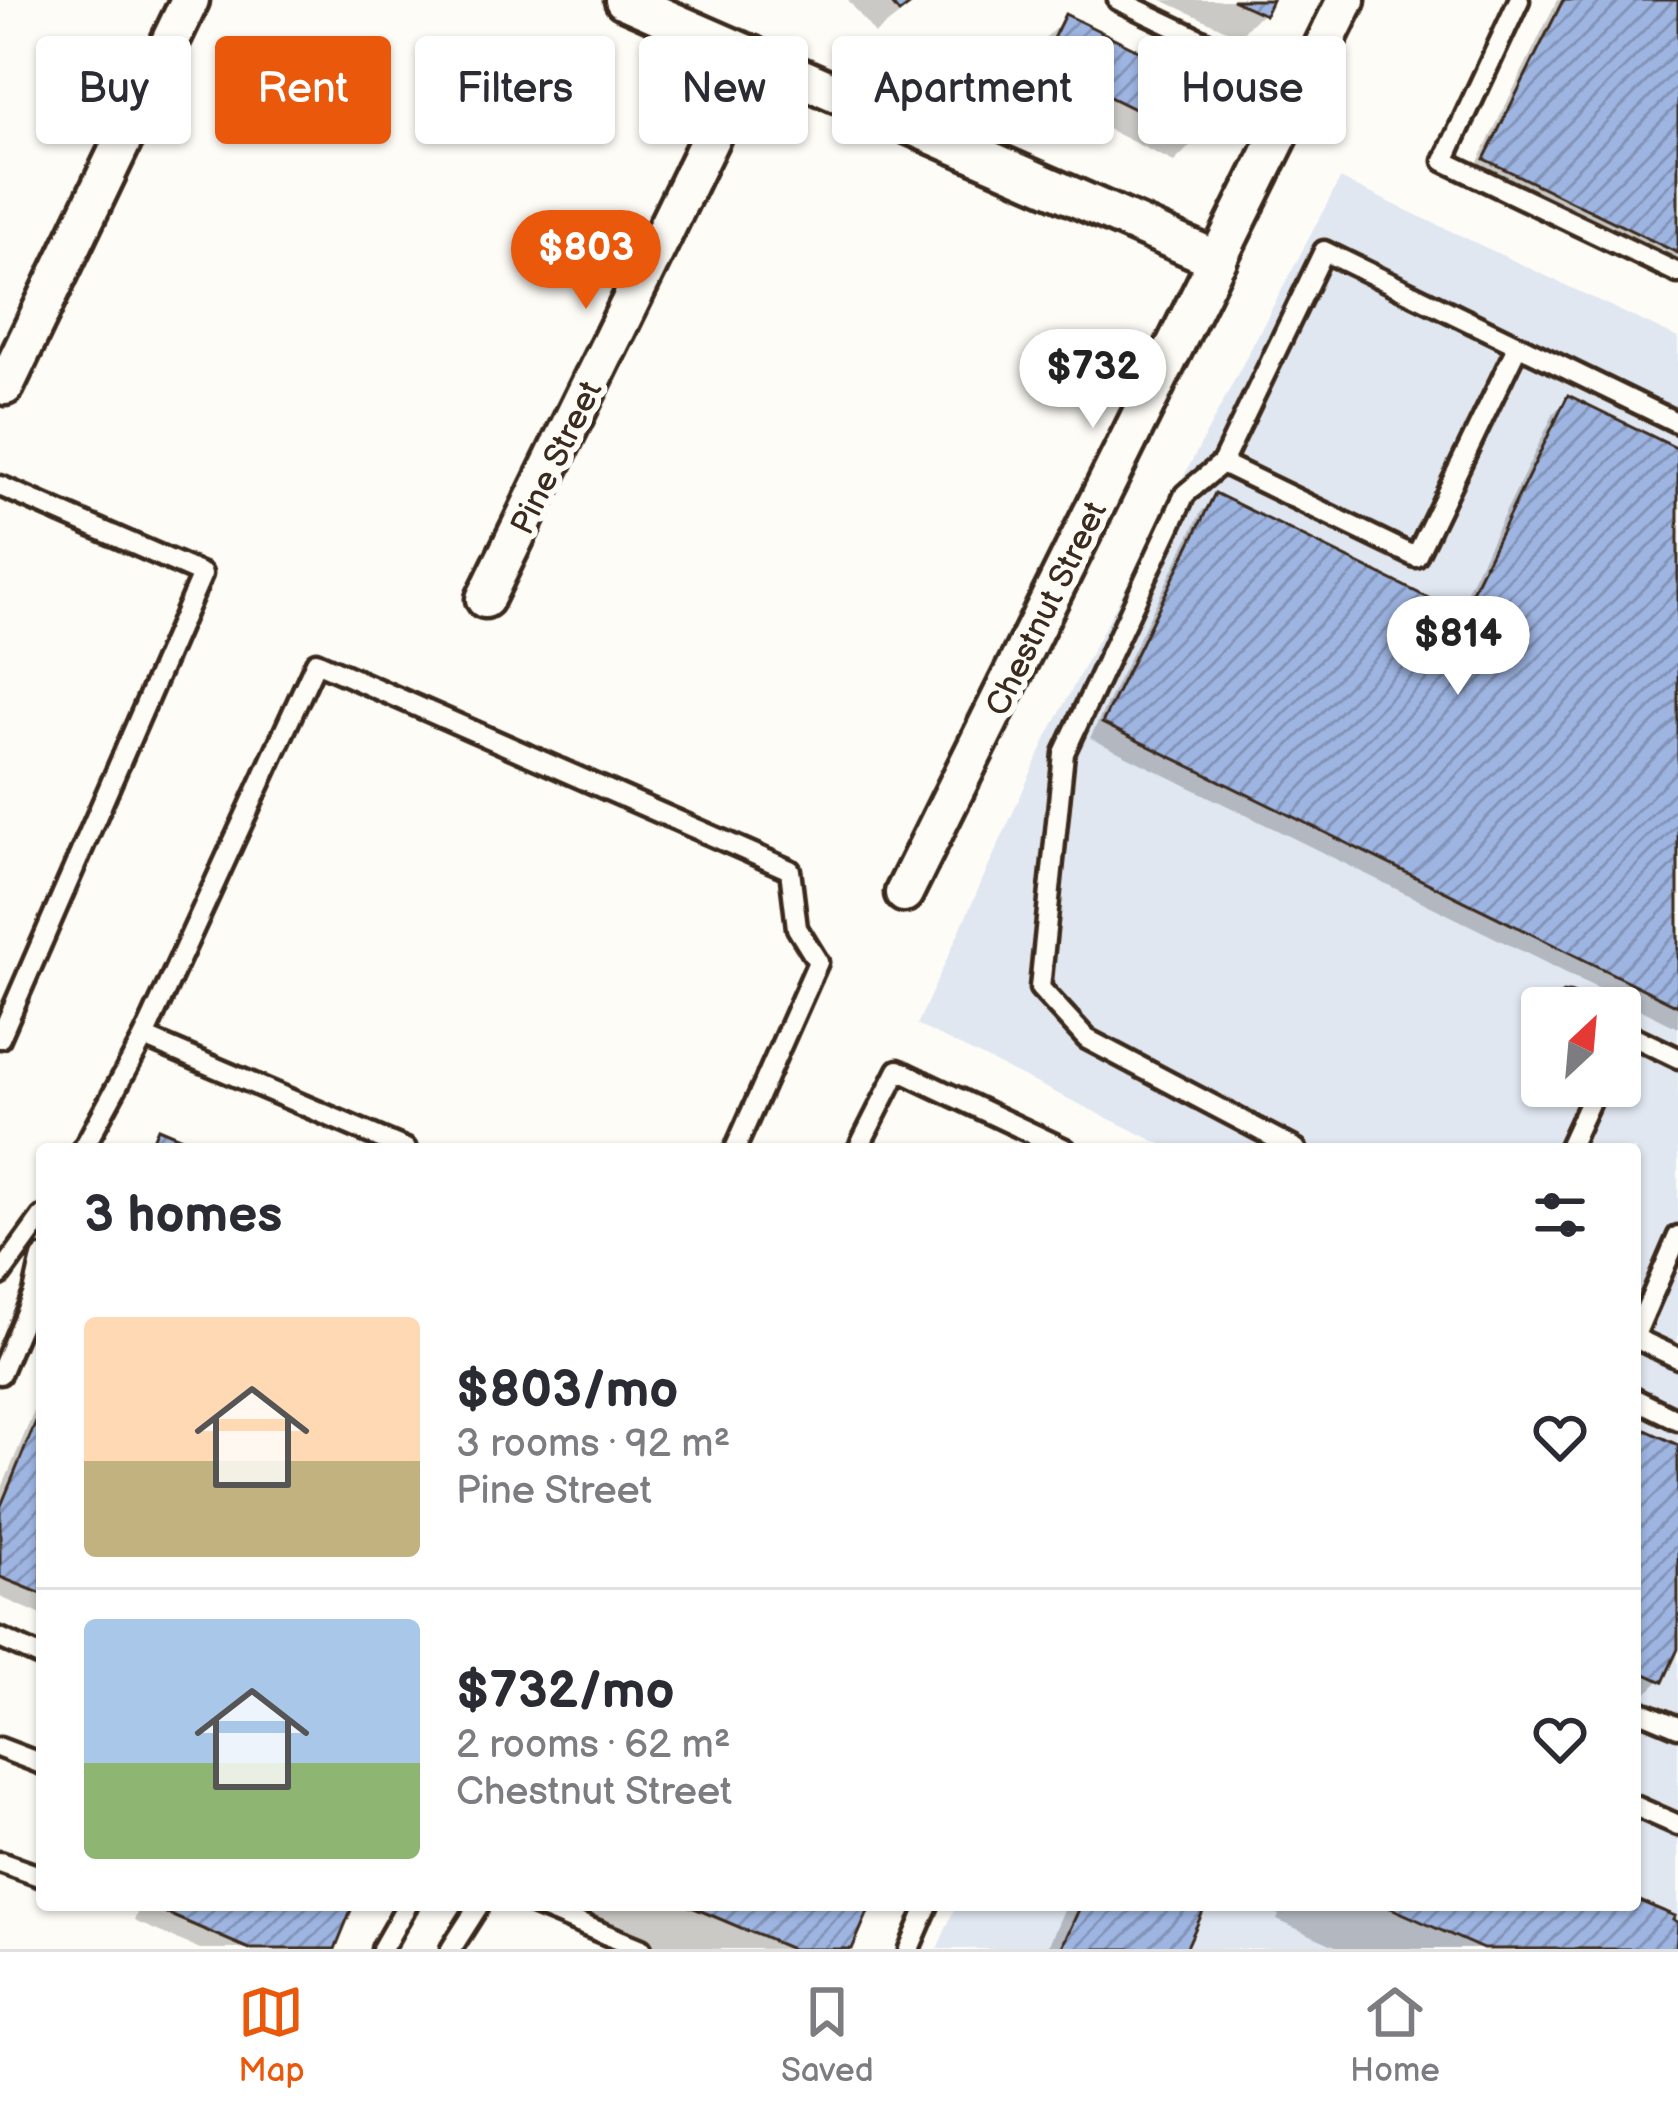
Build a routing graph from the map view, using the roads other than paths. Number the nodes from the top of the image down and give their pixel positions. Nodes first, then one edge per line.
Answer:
1 (190, 0) edge
2 (624, 0) edge
3 (1118, 0) edge
4 (1346, 0) edge
5 (1519, 0) edge
6 (706, 36) edge
7 (1194, 36) edge
8 (1328, 36) edge
9 (808, 81) edge
10 (709, 144) edge
11 (1275, 144) edge
12 (1218, 260) junction
13 (1678, 273) edge
14 (1518, 344) junction
15 (5, 386) dead end
16 (1678, 423) edge
17 (1222, 463) junction
18 (0, 486) edge
19 (485, 599) dead end
20 (904, 893) dead end
21 (144, 1037) junction
22 (0, 1038) edge
23 (1641, 1042) edge
24 (1678, 1058) edge
25 (1587, 1107) edge
26 (86, 1143) edge
27 (392, 1143) edge
28 (737, 1143) edge
29 (861, 1143) edge
30 (1052, 1143) edge
31 (1284, 1143) edge
32 (1571, 1143) edge
33 (36, 1225) edge
34 (1678, 1236) edge
35 (0, 1276) edge
36 (36, 1284) edge
37 (1641, 1322) edge
38 (1641, 1339) edge
39 (1678, 1358) edge
40 (0, 1375) edge
41 (1641, 1402) edge
42 (1678, 1420) edge
43 (0, 1638) edge
44 (36, 1654) edge
45 (1641, 1712) edge
46 (1678, 1727) edge
47 (0, 1748) edge
48 (36, 1762) edge
49 (1641, 1809) edge
50 (1678, 1825) edge
51 (0, 1862) edge
52 (36, 1875) edge
53 (403, 1911) edge
54 (475, 1911) edge
55 (549, 1911) edge
56 (925, 1911) edge
57 (382, 1949) edge
58 (451, 1949) edge
59 (641, 1949) edge
60 (909, 1949) edge

1 - 15 street
2 - 6 street
3 - 7 lane
4 - 8 street, Chestnut Street
5 - 13 lane
9 - 12 street
10 - 19 street, Pine Street
11 - 12 street, Chestnut Street
12 - 20 street, Chestnut Street
14 - 16 lane
14 - 17 lane
14 - 17 lane
17 - 31 lane
18 - 22 lane
21 - 26 lane
21 - 27 lane
21 - 28 lane
23 - 24 lane
25 - 32 lane
29 - 30 lane
33 - 35 lane
34 - 37 lane
36 - 40 lane
38 - 39 lane
41 - 42 lane
43 - 44 lane
45 - 46 lane
47 - 48 lane
49 - 50 lane
51 - 52 lane
53 - 57 lane
54 - 58 lane
55 - 59 lane
56 - 60 lane

